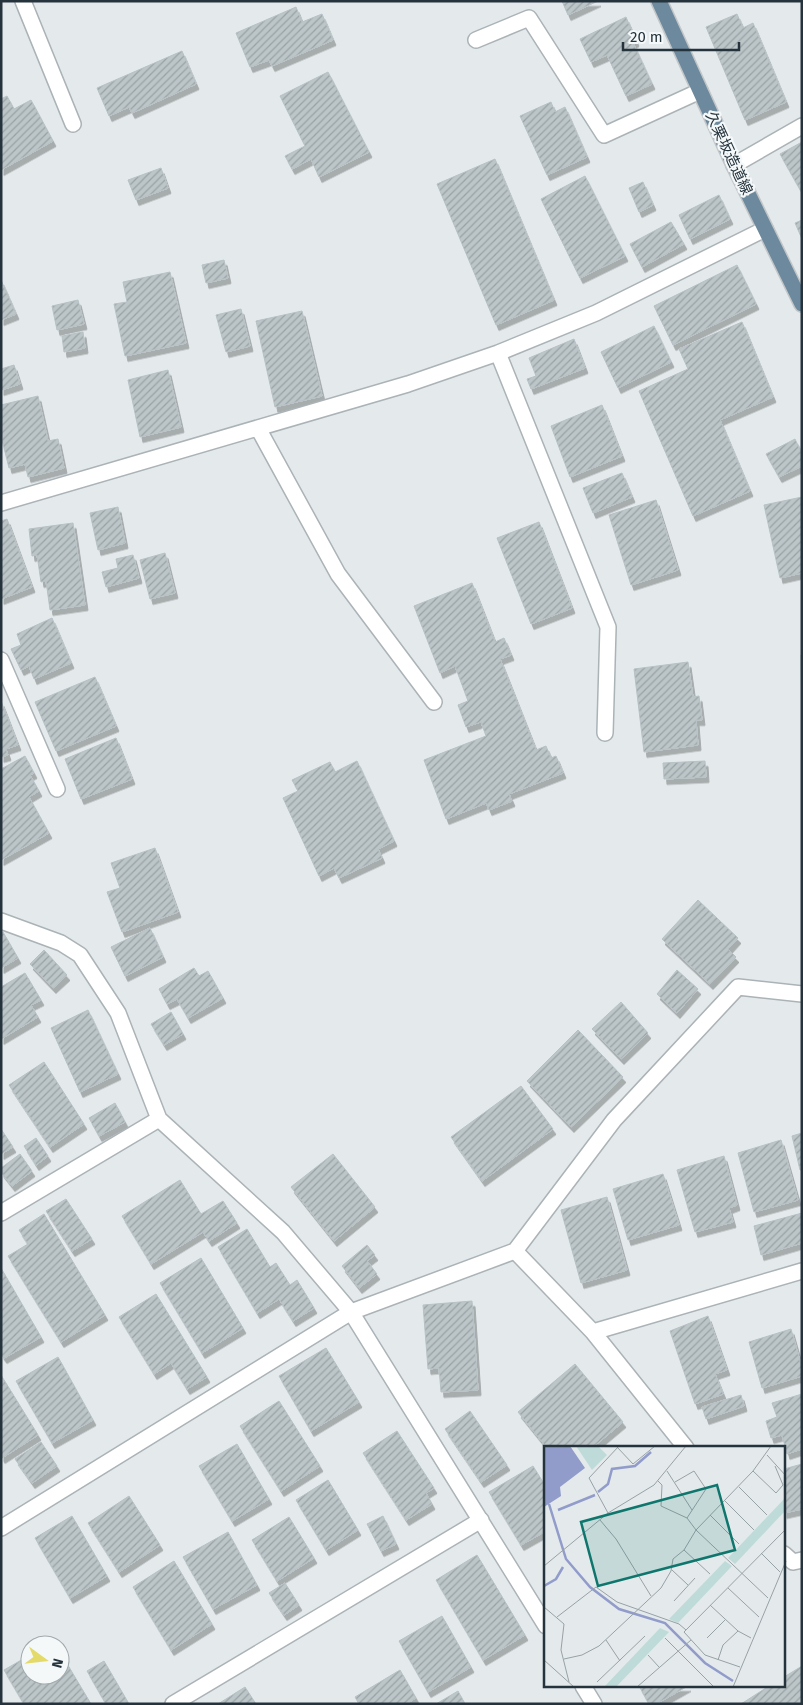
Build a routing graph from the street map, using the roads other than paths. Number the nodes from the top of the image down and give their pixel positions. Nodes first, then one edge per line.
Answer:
1 (23, 1) edge
2 (659, 1) edge
3 (476, 40) dead end
4 (700, 91) junction
5 (73, 124) dead end
6 (802, 126) edge
7 (734, 165) junction
8 (765, 229) junction
9 (802, 304) edge
10 (498, 353) junction
11 (258, 428) junction
12 (1, 503) edge
13 (1, 660) edge
14 (434, 702) dead end
15 (605, 733) dead end
16 (58, 789) dead end
17 (1, 921) edge
18 (802, 994) edge
19 (159, 1118) junction
20 (1, 1213) edge
21 (515, 1251) junction
22 (802, 1271) edge
23 (351, 1312) junction
24 (593, 1332) junction
25 (684, 1446) edge
26 (480, 1520) junction
27 (1, 1528) edge
28 (786, 1556) edge
29 (802, 1560) edge
30 (544, 1623) edge
31 (584, 1688) edge
32 (173, 1704) edge
33 (594, 1704) edge

1 - 5 street
2 - 4 main road, 久栗坂造道線
3 - 4 street
4 - 7 main road, 久栗坂造道線
6 - 7 street
7 - 8 main road, 久栗坂造道線
8 - 9 main road, 久栗坂造道線
8 - 10 street
10 - 11 street
10 - 15 street
11 - 12 street
11 - 14 street
13 - 16 street
17 - 19 street
18 - 21 street
19 - 20 street
19 - 23 street
21 - 23 street
21 - 24 street
22 - 24 street
23 - 26 street
23 - 27 street
24 - 25 street
26 - 30 street
26 - 32 street
28 - 29 street
31 - 33 street

